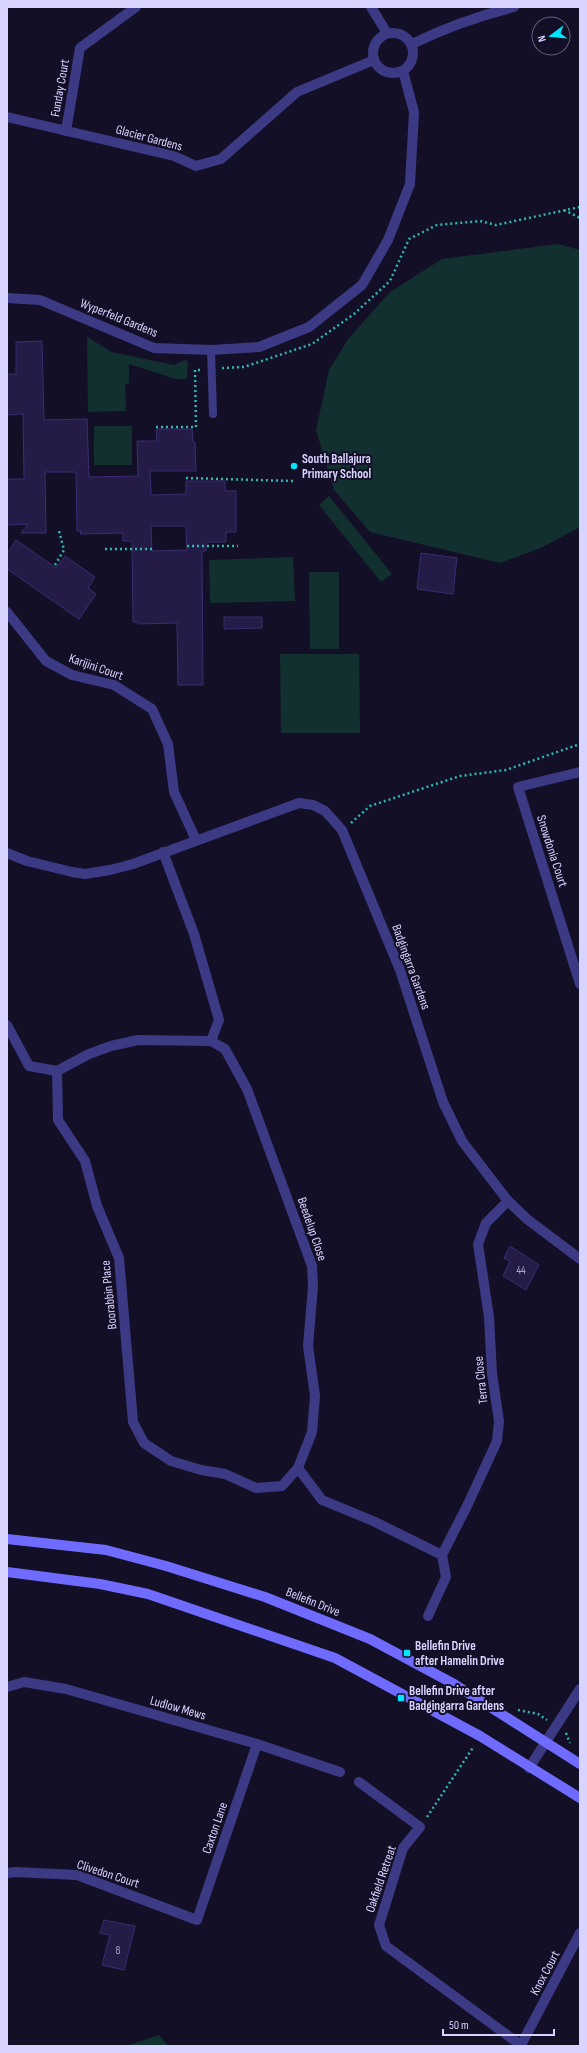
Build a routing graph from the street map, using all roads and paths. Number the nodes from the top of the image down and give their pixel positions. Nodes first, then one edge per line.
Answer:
1 (136, 7) edge
2 (371, 7) edge
3 (514, 7) edge
4 (387, 33) junction
5 (412, 44) junction
6 (374, 60) junction
7 (403, 71) junction
8 (7, 117) edge
9 (66, 130) junction
10 (580, 207) edge
11 (563, 209) junction
12 (580, 218) edge
13 (7, 298) edge
14 (211, 350) junction
15 (212, 368) junction
16 (213, 414) dead end
17 (156, 427) dead end
18 (186, 478) dead end
19 (294, 480) dead end
20 (59, 531) dead end
21 (187, 546) dead end
22 (238, 546) dead end
23 (105, 549) dead end
24 (152, 549) dead end
25 (55, 565) dead end
26 (7, 612) edge
27 (580, 744) edge
28 (580, 772) edge
29 (342, 830) junction
30 (196, 840) junction
31 (164, 852) junction
32 (7, 853) edge
33 (580, 984) edge
34 (7, 1025) edge
35 (211, 1041) junction
36 (57, 1071) junction
37 (508, 1201) junction
38 (580, 1258) edge
39 (298, 1468) junction
40 (225, 1474) joint
41 (7, 1539) edge
42 (442, 1555) junction
43 (7, 1572) edge
44 (428, 1616) dead end
45 (7, 1687) edge
46 (580, 1689) edge
47 (517, 1709) dead end
48 (510, 1720) junction
49 (468, 1742) dead end
50 (545, 1742) junction
51 (257, 1744) junction
52 (580, 1764) edge
53 (529, 1768) junction
54 (340, 1772) dead end
55 (359, 1782) dead end
56 (580, 1798) edge
57 (420, 1828) junction
58 (7, 1873) edge
59 (197, 1920) joint
60 (580, 1933) edge
61 (522, 2046) edge

1 - 9 street, Funday Court
2 - 4 street
3 - 5 street
4 - 5 street
4 - 6 street
5 - 7 street
6 - 7 street
6 - 9 street, Glacier Gardens
7 - 14 street, Wyperfeld Gardens
8 - 9 street, Glacier Gardens
10 - 11 path
11 - 12 path
11 - 15 path
13 - 14 street, Wyperfeld Gardens
14 - 15 lane
15 - 16 lane
15 - 17 path
18 - 19 path
20 - 25 path
21 - 22 path
23 - 24 path
26 - 30 street, Karijini Court
27 - 29 path
28 - 33 street, Snowdonia Court
29 - 30 street, Badgingarra Gardens
29 - 37 street, Badgingarra Gardens
30 - 31 street, Badgingarra Gardens
31 - 32 street, Badgingarra Gardens
31 - 35 street
34 - 36 street
35 - 36 street
35 - 39 street, Beedelup Close
36 - 40 street, Boorabbin Place
37 - 38 street, Badgingarra Gardens
37 - 42 street, Terra Close
39 - 40 street, Beedelup Close
39 - 42 street
41 - 48 main road, Bellefin Drive
42 - 44 street
43 - 53 main road
45 - 51 street, Ludlow Mews
46 - 50 street
47 - 48 path
48 - 50 main road, Bellefin Drive
49 - 57 path
50 - 52 main road, Bellefin Drive
50 - 53 street
51 - 54 street, Ludlow Mews
51 - 59 street, Caxton Lane
53 - 56 main road
55 - 57 street
57 - 61 street, Oakfield Retreat
58 - 59 street, Clivedon Court
60 - 61 street, Knox Court

